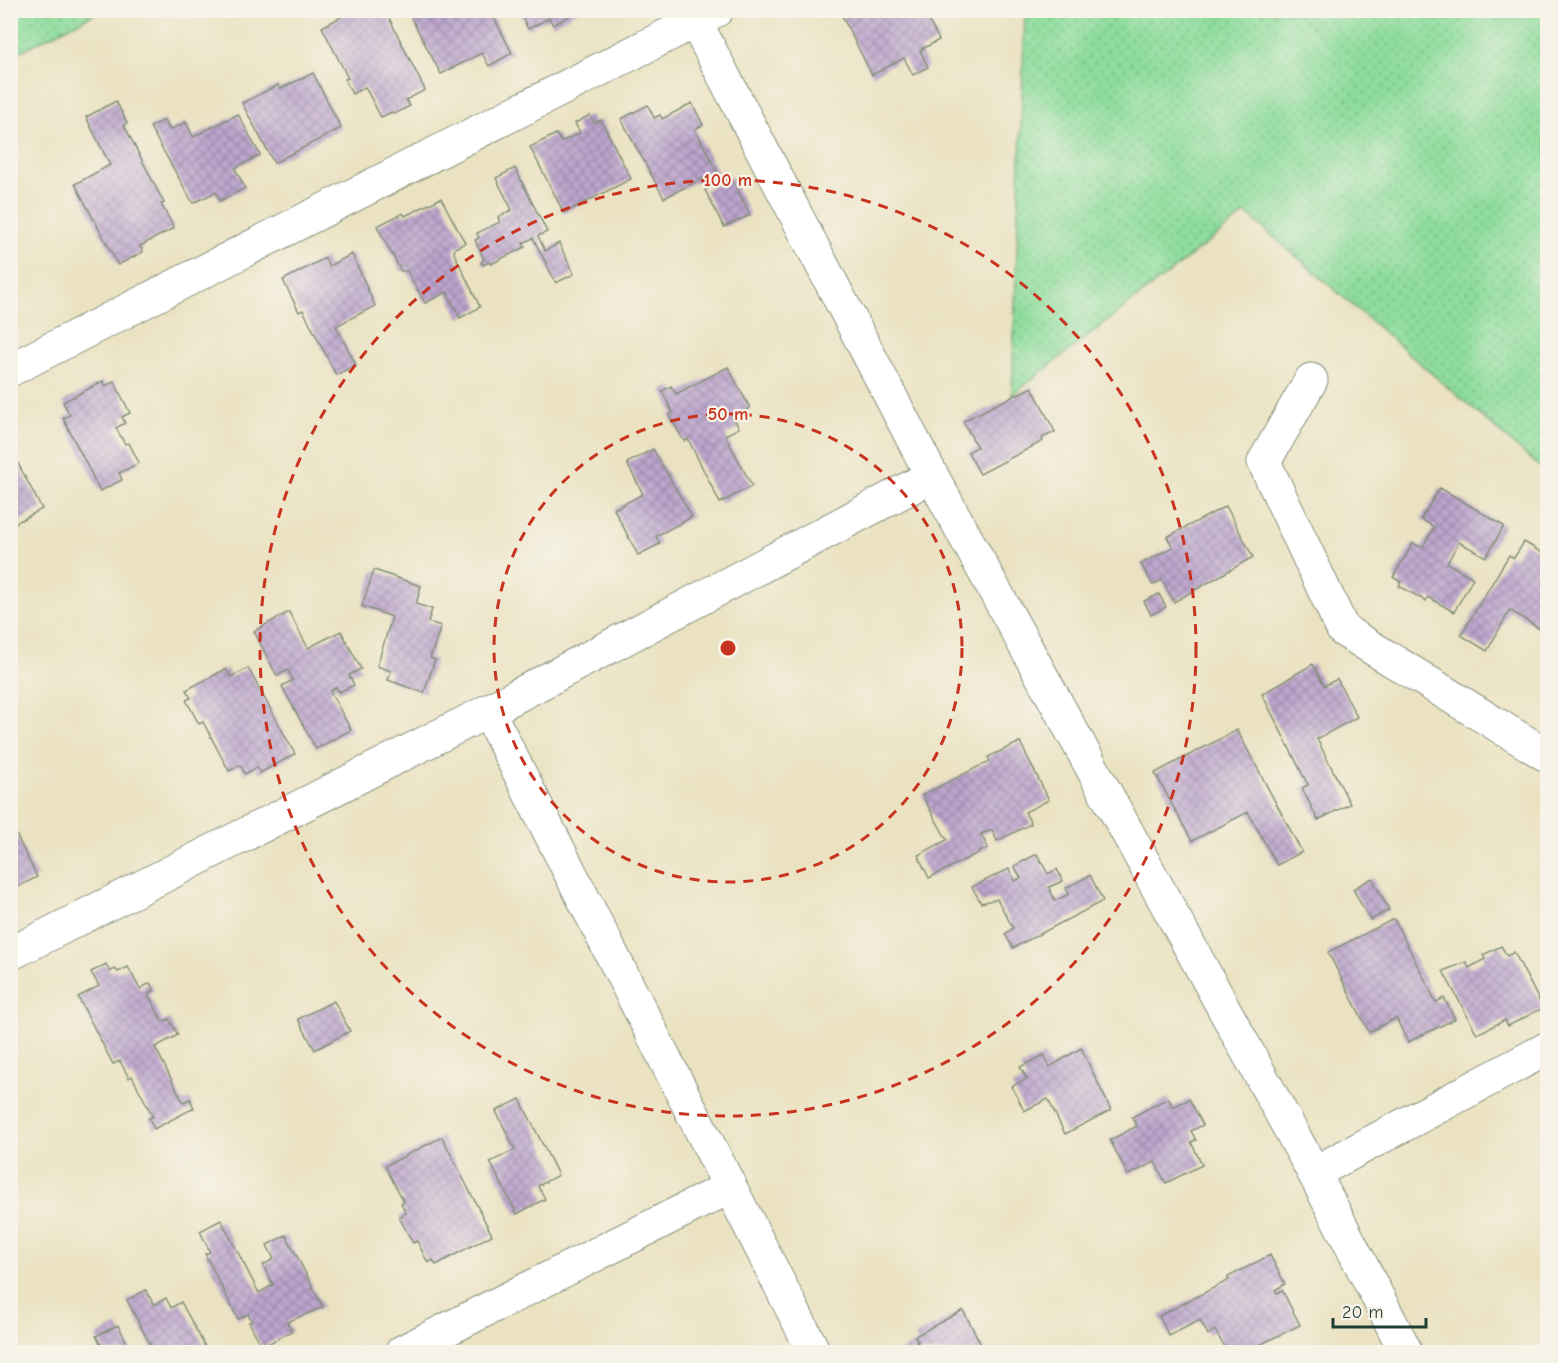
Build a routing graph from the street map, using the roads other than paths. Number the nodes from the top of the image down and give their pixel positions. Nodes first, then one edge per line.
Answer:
1 (706, 16) edge
2 (10, 370) edge
3 (1311, 381) dead end
4 (932, 477) junction
5 (488, 711) junction
6 (1548, 756) edge
7 (10, 954) edge
8 (1548, 1048) edge
9 (1314, 1173) junction
10 (730, 1186) junction
11 (402, 1353) edge
12 (814, 1353) edge
13 (1406, 1353) edge

1 - 2 street
1 - 4 street
3 - 6 street
4 - 5 street
4 - 9 street
5 - 7 street
5 - 10 street
8 - 9 street
9 - 13 street
10 - 11 street
10 - 12 street

